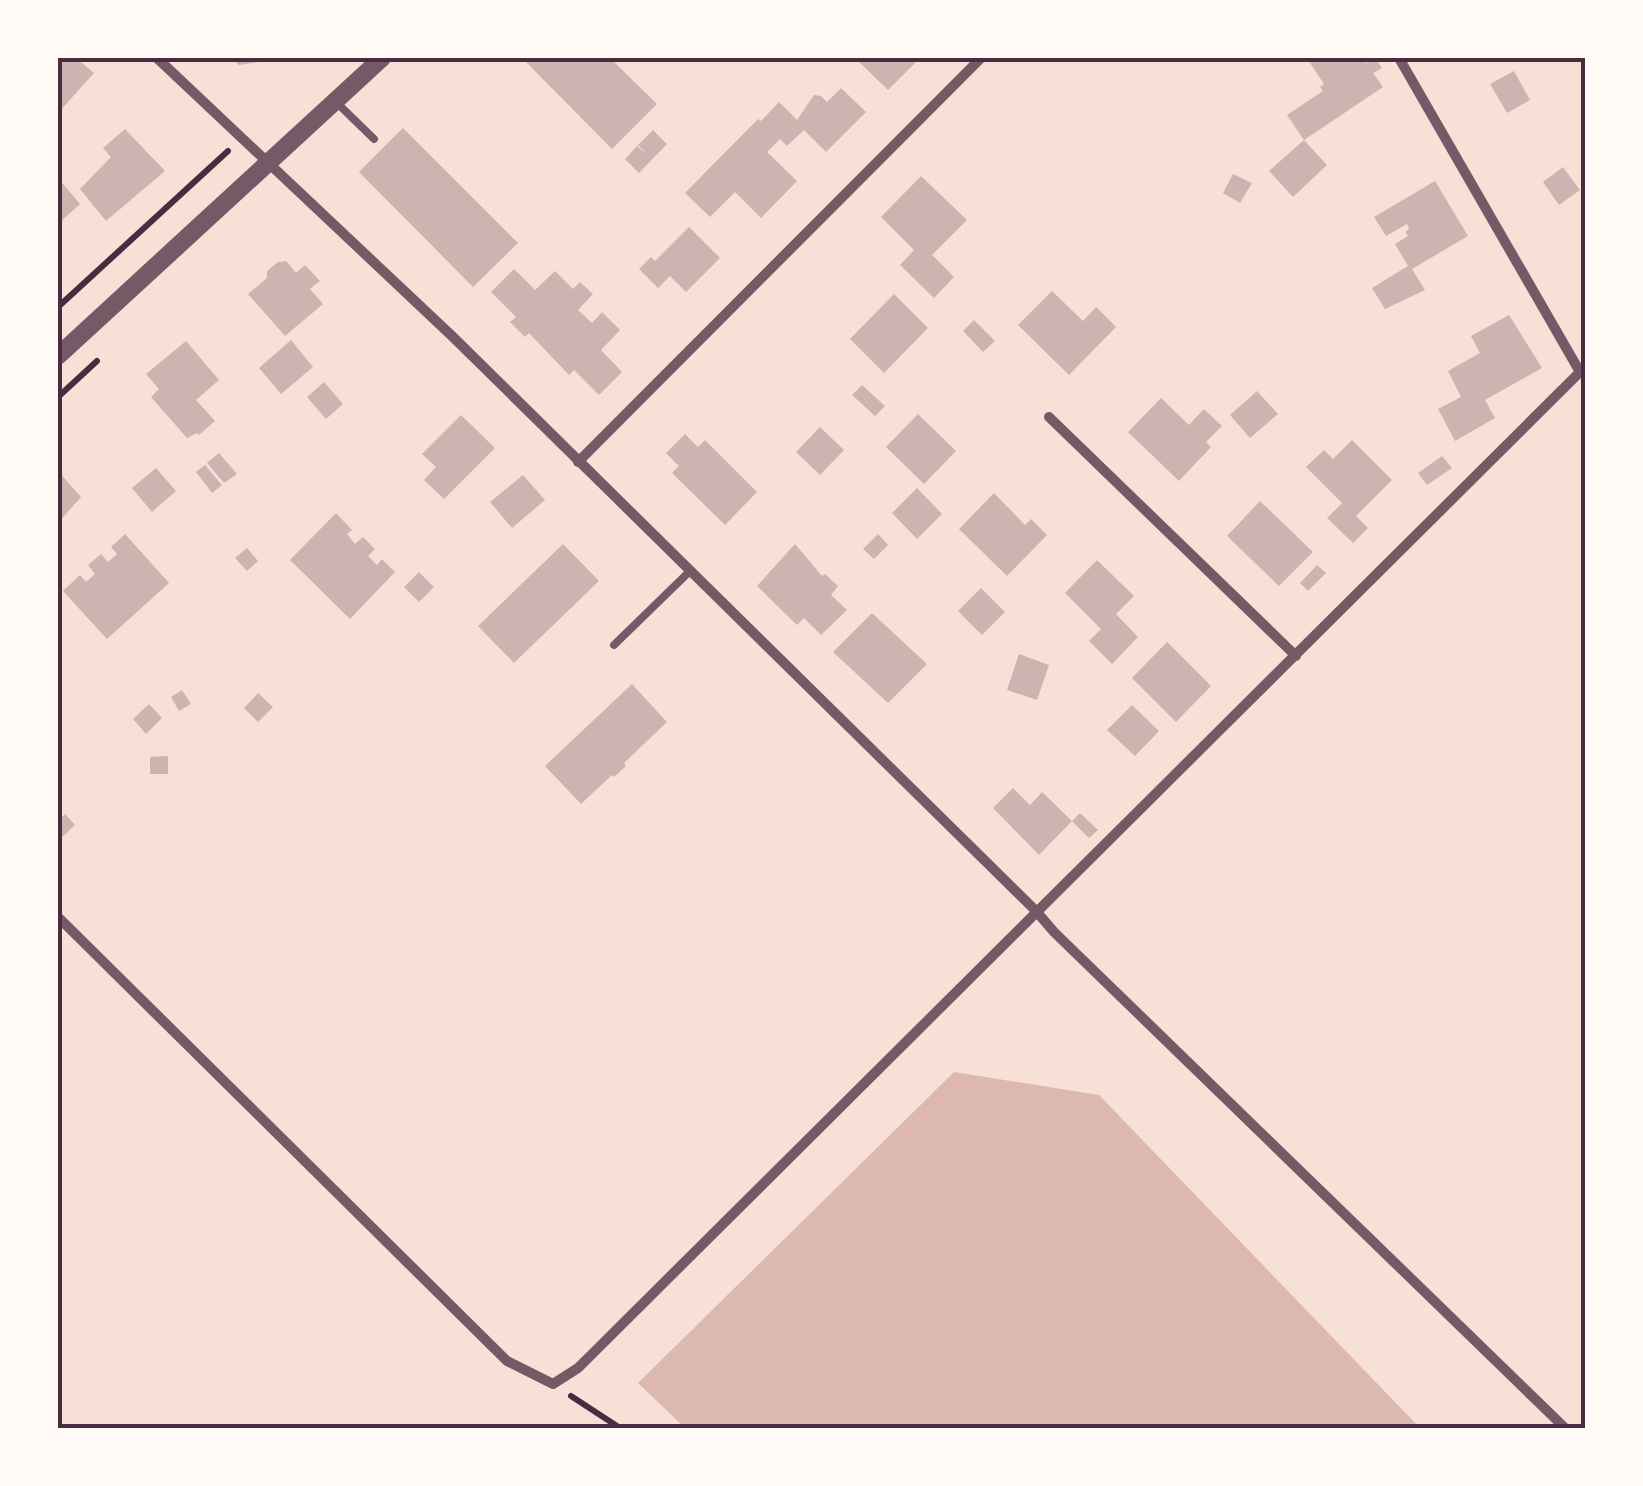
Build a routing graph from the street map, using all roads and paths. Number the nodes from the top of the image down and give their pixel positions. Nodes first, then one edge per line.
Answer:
1 (157, 58) edge
2 (382, 58) edge
3 (981, 58) edge
4 (1399, 58) edge
5 (336, 101) junction
6 (244, 137) junction
7 (374, 139) dead end
8 (270, 162) junction
9 (58, 308) edge
10 (58, 356) edge
11 (1049, 418) dead end
12 (578, 462) junction
13 (690, 572) junction
14 (614, 645) dead end
15 (1296, 656) junction
16 (1036, 911) junction
17 (58, 917) edge
18 (554, 1384) junction
19 (620, 1428) edge
20 (1565, 1428) edge

1 - 6 street
2 - 5 street
3 - 12 street
4 - 15 street
5 - 7 lane
5 - 8 street
6 - 8 street
6 - 9 path
8 - 10 street
8 - 12 street
11 - 15 street
12 - 13 street
13 - 14 lane
13 - 16 street
15 - 16 street
16 - 18 street
16 - 20 street
17 - 18 street
18 - 19 path

